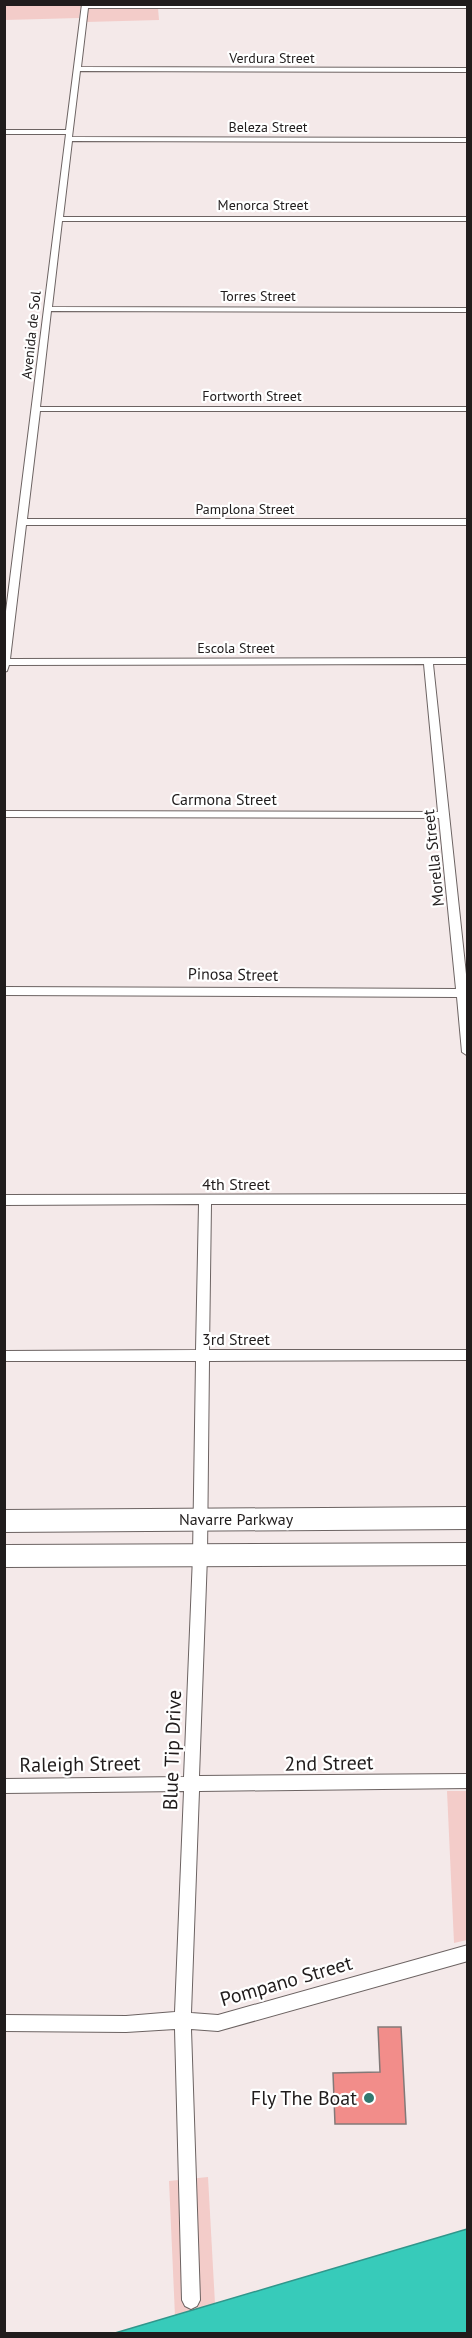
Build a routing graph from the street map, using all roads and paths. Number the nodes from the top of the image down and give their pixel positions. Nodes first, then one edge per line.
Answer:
1 (85, 5) edge
2 (468, 6) edge
3 (77, 69) junction
4 (468, 70) edge
5 (4, 132) edge
6 (69, 135) junction
7 (468, 140) edge
8 (59, 219) junction
9 (468, 219) edge
10 (48, 309) junction
11 (468, 310) edge
12 (37, 409) junction
13 (468, 409) edge
14 (23, 522) junction
15 (468, 522) edge
16 (428, 661) junction
17 (468, 661) edge
18 (5, 662) edge
19 (4, 669) edge
20 (4, 814) edge
21 (444, 815) junction
22 (4, 990) edge
23 (462, 993) junction
24 (468, 1052) edge
25 (468, 1199) edge
26 (4, 1200) edge
27 (206, 1201) junction
28 (202, 1355) junction
29 (468, 1355) edge
30 (4, 1356) edge
31 (468, 1518) edge
32 (200, 1519) junction
33 (4, 1521) edge
34 (468, 1554) edge
35 (4, 1556) edge
36 (200, 1556) junction
37 (468, 1781) edge
38 (192, 1782) junction
39 (4, 1786) edge
40 (468, 1953) edge
41 (183, 2020) junction
42 (4, 2023) edge
43 (191, 2300) dead end

1 - 2 street
1 - 3 street, Avenida de Sol
3 - 4 street, Verdura Street
3 - 6 street, Avenida de Sol
5 - 6 street, Beleza Street
6 - 7 street, Beleza Street
6 - 8 street, Avenida de Sol
8 - 9 street, Menorca Street
8 - 10 street, Avenida de Sol
10 - 11 street, Torres Street
10 - 12 street, Avenida de Sol
12 - 13 street, Fortworth Street
12 - 14 street, Avenida de Sol
14 - 15 street, Pamplona Street
14 - 18 street, Avenida de Sol
16 - 17 street, Escola Street
16 - 18 street, Escola Street
16 - 21 street, Morella Street
18 - 19 street, Avenida de Sol
20 - 21 street, Carmona Street
21 - 23 street, Morella Street
22 - 23 street, Pinosa Street
23 - 24 street, Morella Street
25 - 27 street, 4th Street
26 - 27 street, 4th Street
27 - 28 street, Blue Tip Drive
28 - 29 street, 3rd Street
28 - 30 street, 3rd Street
28 - 32 street, Blue Tip Drive
31 - 32 highway, Navarre Parkway
32 - 33 highway, Navarre Parkway
32 - 36 street, Blue Tip Drive
34 - 36 highway
35 - 36 highway
36 - 38 street, Blue Tip Drive
37 - 38 street, 2nd Street
38 - 39 street, Raleigh Street
38 - 41 street, Blue Tip Drive
40 - 41 street, Pompano Street
41 - 42 street, Pompano Street
41 - 43 street, Blue Tip Drive

